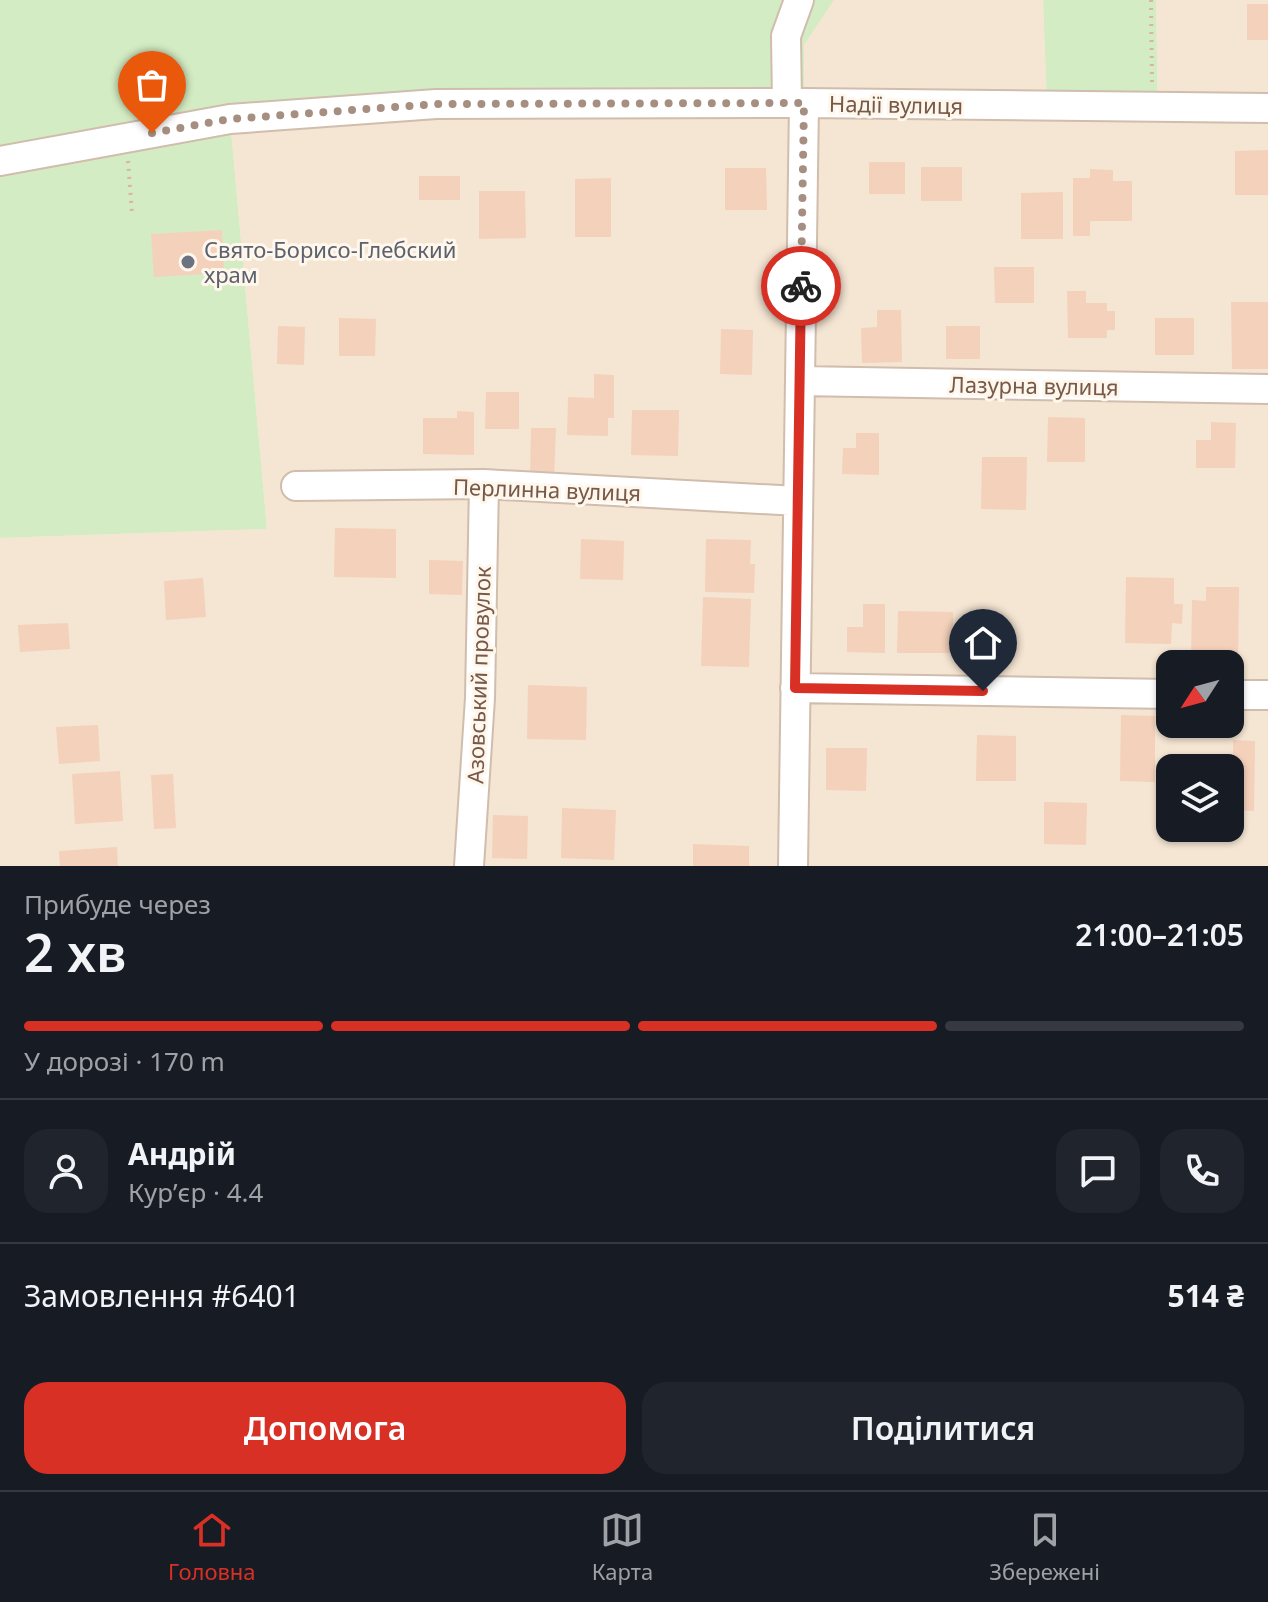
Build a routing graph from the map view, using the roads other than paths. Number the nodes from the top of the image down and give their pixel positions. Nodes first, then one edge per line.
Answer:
1 (799, 0) edge
2 (795, 103) junction
3 (1268, 108) edge
4 (0, 161) edge
5 (800, 381) junction
6 (1268, 389) edge
7 (484, 484) junction
8 (296, 486) dead end
9 (798, 501) junction
10 (795, 688) junction
11 (1156, 694) edge
12 (1244, 695) edge
13 (1268, 695) edge
14 (469, 866) edge
15 (793, 866) edge

1 - 2 street
2 - 3 street, Надії вулиця
2 - 4 street, Надії вулиця
2 - 5 street
5 - 6 street, Лазурна вулиця
5 - 9 street
7 - 8 street, Перлинна вулиця
7 - 9 street, Перлинна вулиця
7 - 14 street, Азовський провулок
9 - 10 street
10 - 11 street
10 - 15 street
12 - 13 street

